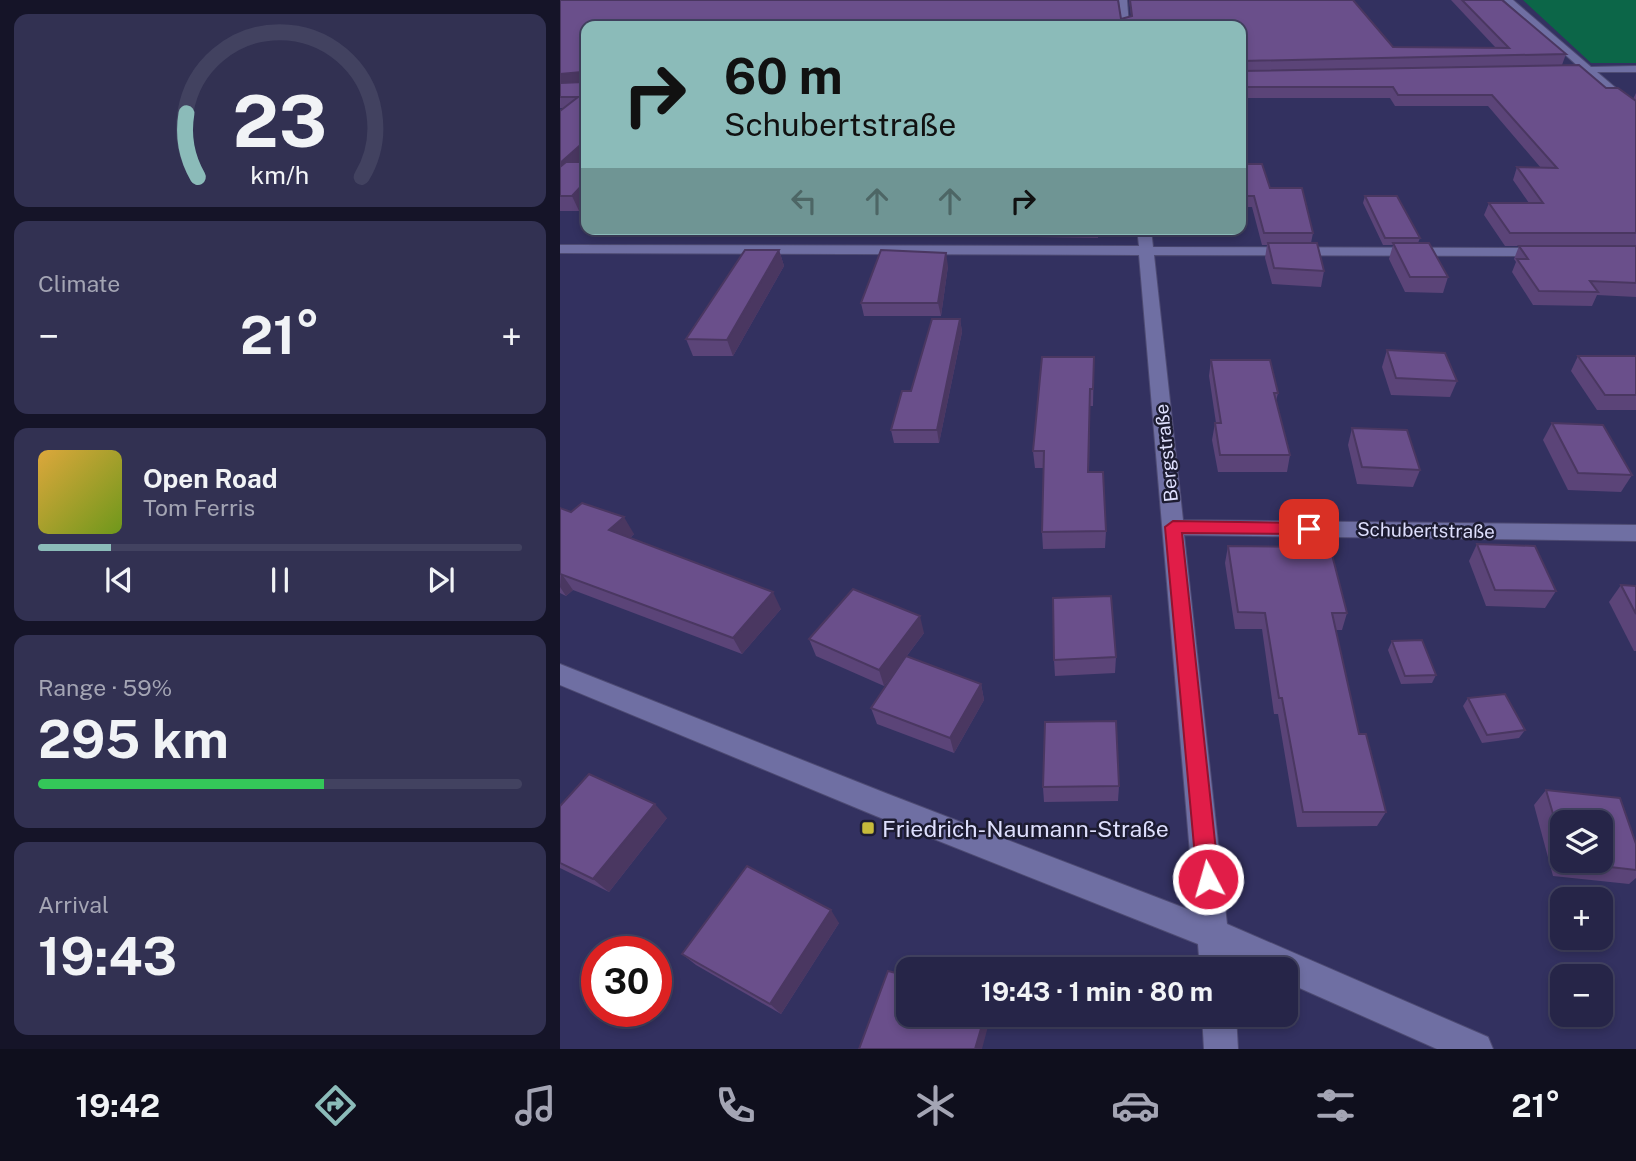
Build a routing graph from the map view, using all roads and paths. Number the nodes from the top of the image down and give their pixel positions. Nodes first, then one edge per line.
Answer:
1 (1123, 0) edge
2 (1508, 0) edge
3 (1125, 21) edge
4 (1586, 69) junction
5 (1636, 69) edge
6 (1547, 70) edge
7 (1636, 111) edge
8 (1145, 240) edge
9 (560, 249) edge
10 (1555, 252) edge
11 (1173, 527) junction
12 (1636, 533) edge
13 (560, 674) edge
14 (1213, 934) junction
15 (1215, 957) edge
16 (1220, 1027) edge
17 (1221, 1049) edge
18 (1476, 1049) edge

1 - 3 street
2 - 4 street
4 - 5 street
4 - 6 street
4 - 7 street
8 - 9 street
8 - 10 street
8 - 11 street, Bergstraße
11 - 12 street, Schubertstraße
11 - 14 street, Bergstraße
13 - 14 street
14 - 15 street, Bergstraße
14 - 18 street
16 - 17 street

